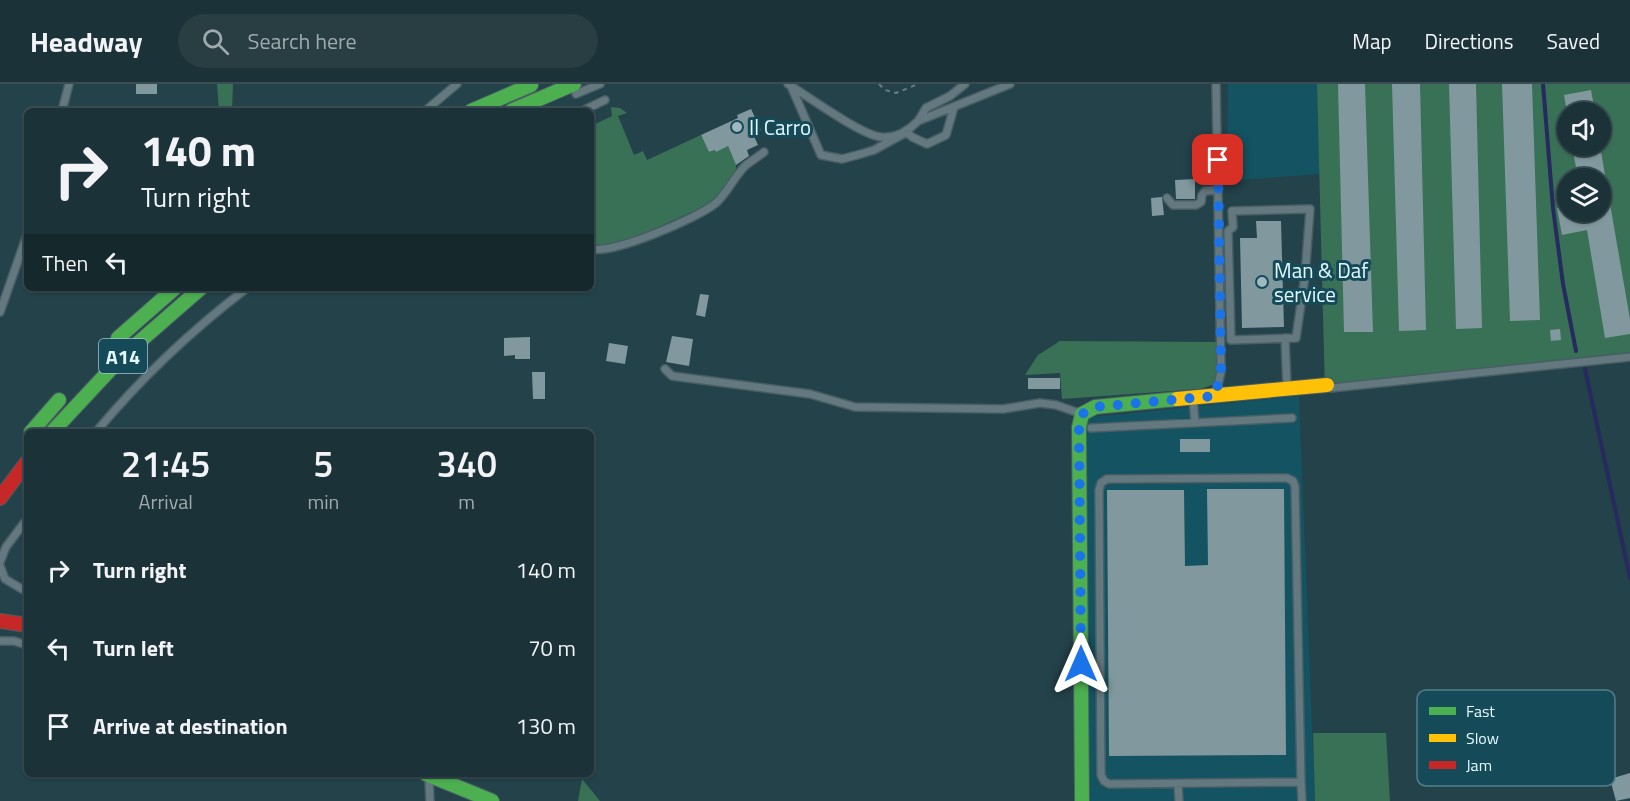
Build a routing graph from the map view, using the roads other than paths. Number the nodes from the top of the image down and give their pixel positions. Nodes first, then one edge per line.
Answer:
1 (69, 84) edge
2 (458, 84) edge
3 (533, 84) edge
4 (574, 84) edge
5 (600, 84) edge
6 (965, 84) edge
7 (1010, 84) edge
8 (1216, 84) edge
9 (789, 85) edge
10 (554, 93) junction
11 (605, 100) dead end
12 (954, 107) junction
13 (63, 108) edge
14 (429, 108) edge
15 (478, 108) edge
16 (518, 108) edge
17 (588, 108) edge
18 (918, 121) junction
19 (907, 132) junction
20 (764, 152) dead end
21 (1218, 190) junction
22 (1167, 198) dead end
23 (24, 244) edge
24 (594, 249) edge
25 (172, 291) edge
26 (198, 291) edge
27 (244, 291) edge
28 (0, 312) edge
29 (1285, 338) junction
30 (111, 345) dead end
31 (1630, 357) edge
32 (665, 369) dead end
33 (1326, 385) joint
34 (69, 388) dead end
35 (1287, 389) junction
36 (1215, 396) junction
37 (1193, 398) junction
38 (1082, 414) junction
39 (1292, 418) dead end
40 (1195, 423) junction
41 (1091, 428) dead end
42 (33, 429) edge
43 (55, 429) edge
44 (99, 429) edge
45 (24, 466) edge
46 (0, 498) edge
47 (24, 523) edge
48 (0, 564) edge
49 (24, 590) edge
50 (0, 621) edge
51 (24, 625) edge
52 (0, 641) edge
53 (24, 644) edge
54 (428, 777) edge
55 (433, 777) edge
56 (1302, 782) junction
57 (1178, 784) junction
58 (430, 801) edge
59 (492, 801) edge
60 (1082, 801) edge
61 (1179, 801) edge
62 (1302, 801) edge

1 - 13 lane
2 - 14 lane
3 - 15 main road
4 - 10 main road
5 - 10 lane
6 - 18 lane
7 - 12 lane
8 - 21 lane
9 - 19 lane
9 - 19 lane
10 - 16 main road
11 - 17 lane
12 - 18 lane
12 - 19 lane
18 - 19 lane
20 - 24 lane
21 - 22 lane
21 - 36 lane
23 - 28 lane
25 - 30 main road, A14
26 - 43 main road, A14
27 - 44 lane
29 - 29 lane
29 - 35 lane
31 - 33 lane
32 - 38 lane
33 - 35 main road
34 - 42 main road
35 - 36 main road
36 - 37 main road
37 - 38 main road
37 - 40 lane
38 - 60 main road
39 - 40 lane
40 - 41 lane
45 - 46 main road
47 - 48 lane
48 - 49 lane
50 - 51 main road
52 - 53 lane
54 - 58 lane
55 - 59 main road
56 - 57 lane
56 - 57 lane
56 - 62 lane
57 - 61 lane

